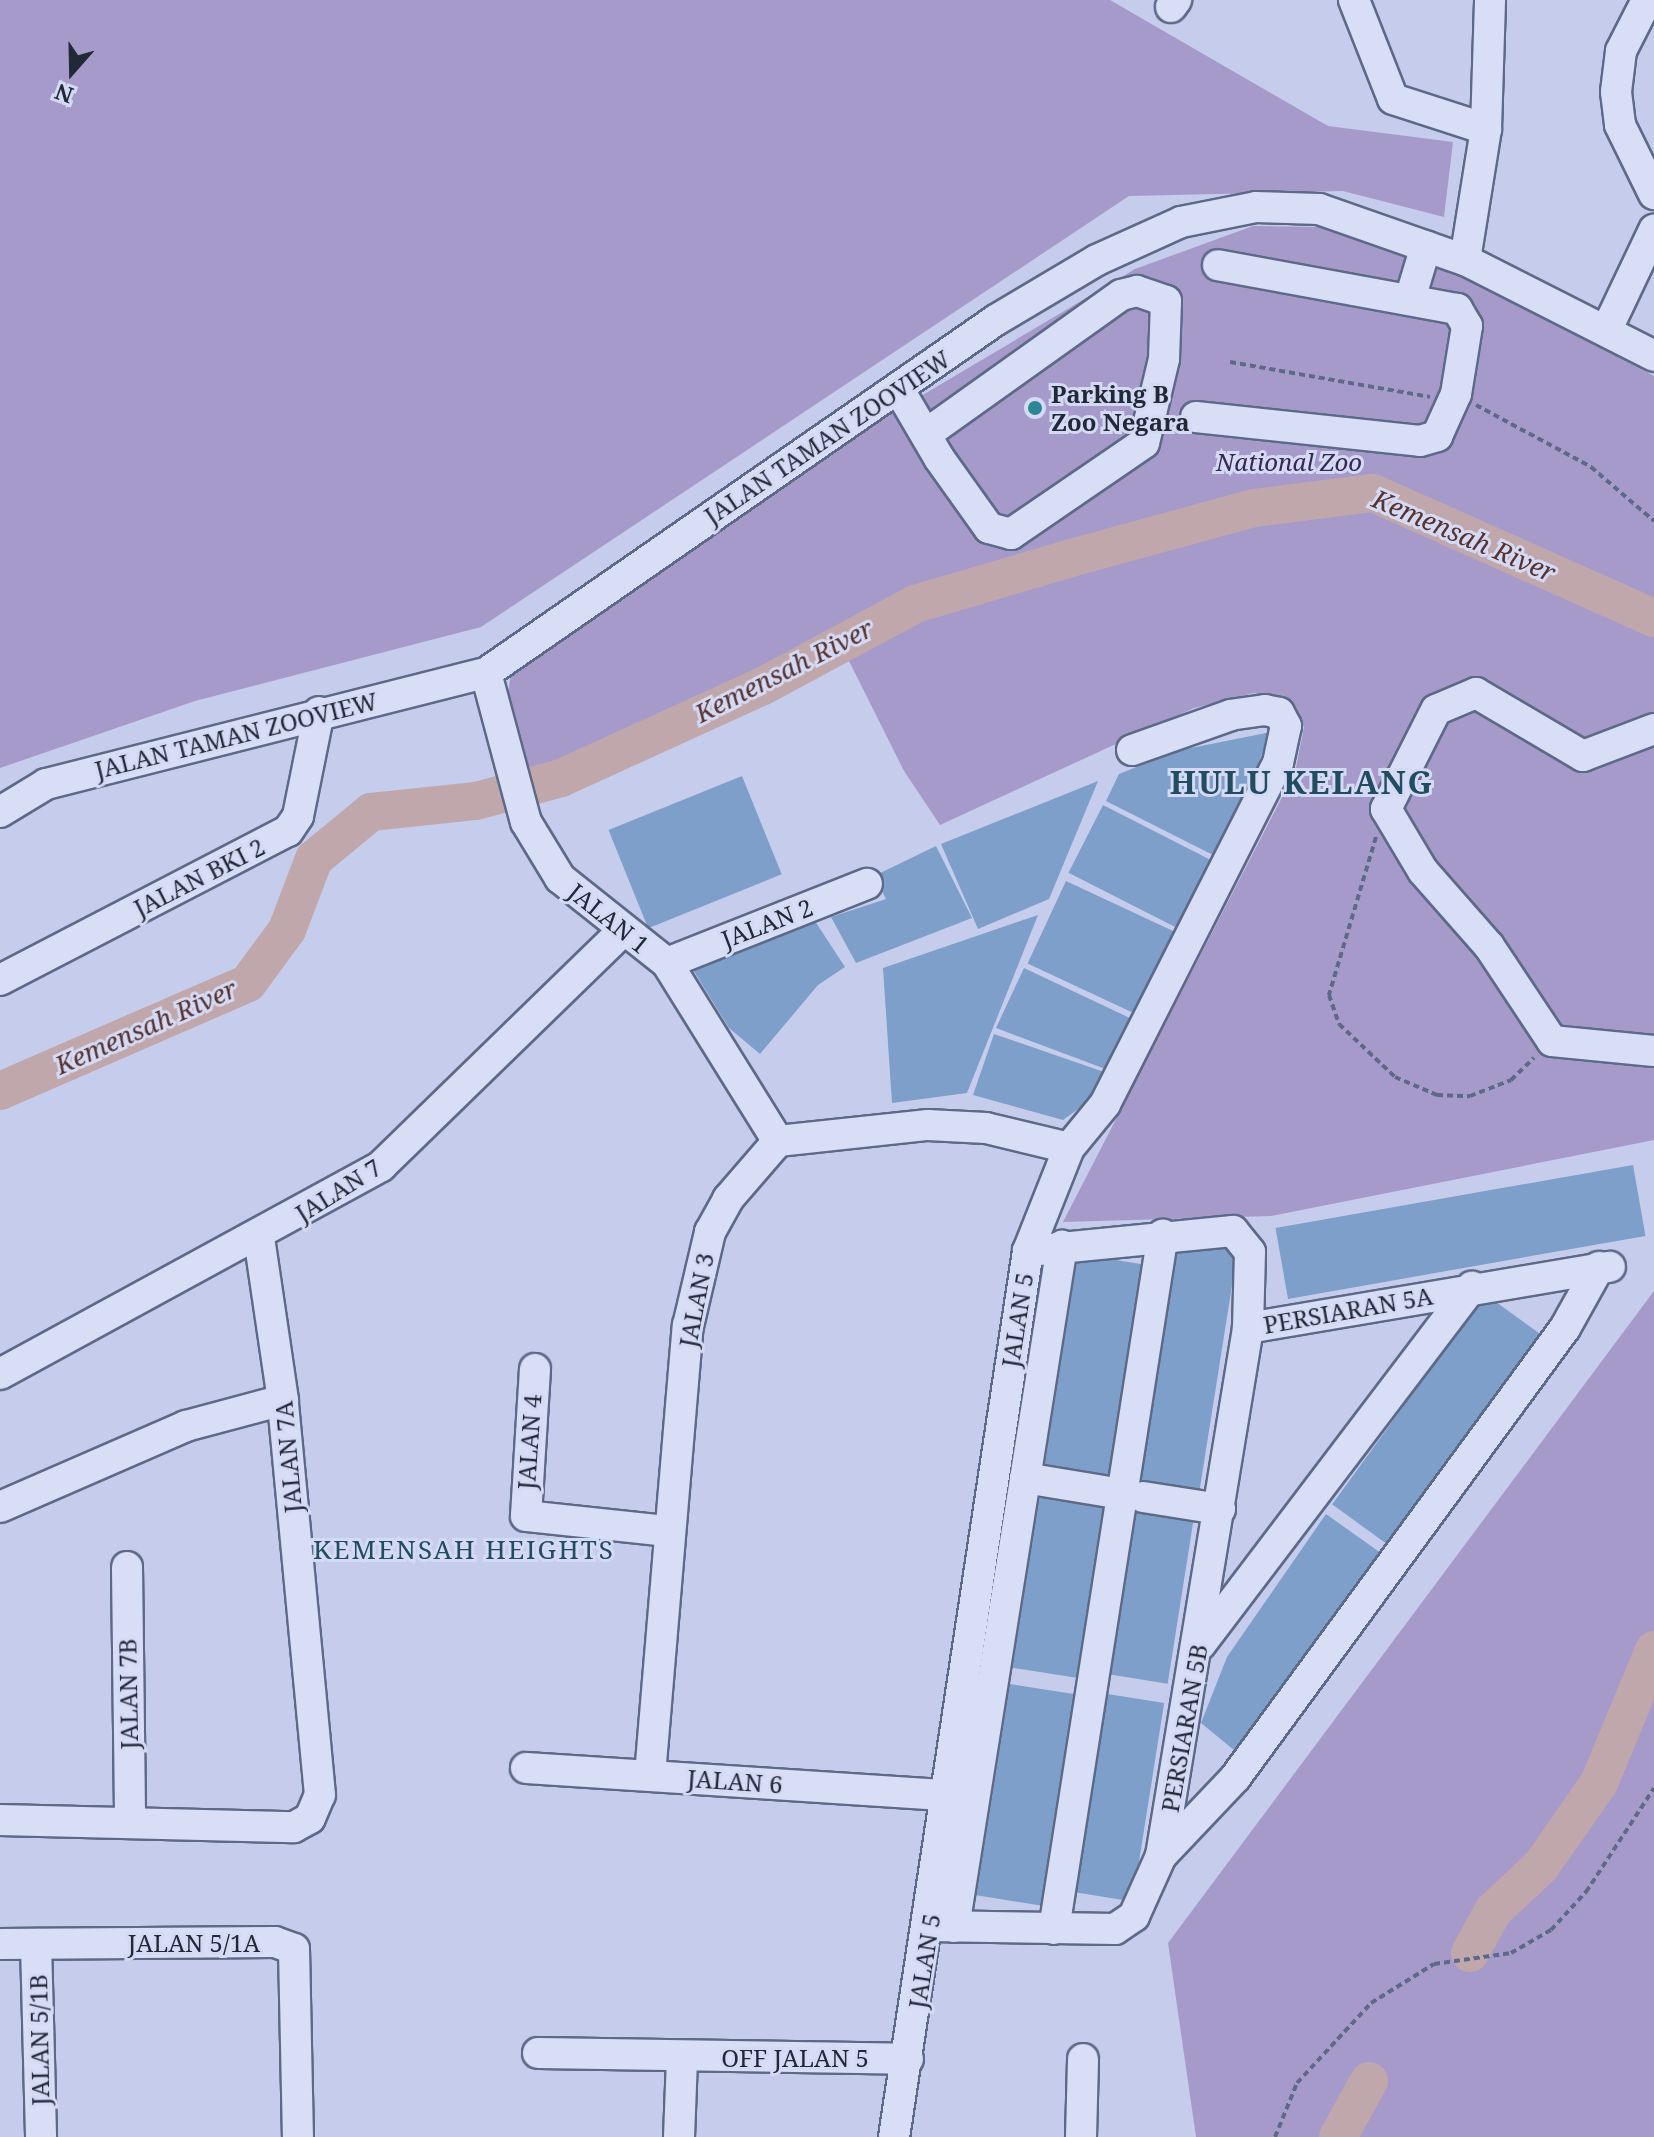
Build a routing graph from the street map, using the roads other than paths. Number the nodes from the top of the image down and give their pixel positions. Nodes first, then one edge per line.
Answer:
1 (1354, 0) edge
2 (1490, 0) edge
3 (1647, 0) edge
4 (1486, 129) junction
5 (1654, 194) edge
6 (1654, 230) edge
7 (1426, 246) junction
8 (1465, 260) junction
9 (1218, 265) dead end
10 (1410, 299) junction
11 (1607, 329) junction
12 (1654, 356) edge
13 (898, 388) junction
14 (1196, 417) dead end
15 (926, 434) junction
16 (486, 673) junction
17 (319, 712) junction
18 (1654, 729) edge
19 (1132, 750) dead end
20 (0, 812) edge
21 (867, 884) dead end
22 (622, 932) junction
23 (667, 963) junction
24 (0, 980) edge
25 (1654, 1051) edge
26 (778, 1141) junction
27 (1069, 1148) junction
28 (1163, 1234) junction
29 (259, 1238) junction
30 (1062, 1246) junction
31 (1028, 1251) junction
32 (1472, 1287) junction
33 (1248, 1328) junction
34 (535, 1369) dead end
35 (0, 1374) edge
36 (283, 1400) junction
37 (1025, 1478) junction
38 (1132, 1495) junction
39 (0, 1507) edge
40 (1220, 1509) junction
41 (667, 1531) junction
42 (127, 1567) dead end
43 (1199, 1648) junction
44 (526, 1768) dead end
45 (650, 1775) junction
46 (943, 1795) junction
47 (0, 1820) edge
48 (130, 1820) junction
49 (1161, 1856) junction
50 (942, 1927) junction
51 (1054, 1929) junction
52 (0, 1944) edge
53 (36, 1944) junction
54 (538, 2053) dead end
55 (682, 2058) junction
56 (908, 2059) junction
57 (1083, 2059) dead end
58 (41, 2137) edge
59 (298, 2137) edge
60 (679, 2137) edge
61 (894, 2137) edge
62 (1081, 2137) edge

1 - 4 street
2 - 4 street
3 - 5 street
4 - 8 street
6 - 11 street
7 - 8 street, JALAN TAMAN ZOOVIEW
7 - 10 street
7 - 13 street, JALAN TAMAN ZOOVIEW
8 - 11 street, JALAN TAMAN ZOOVIEW
9 - 10 street
10 - 14 street
11 - 12 street, JALAN TAMAN ZOOVIEW
13 - 15 street
13 - 16 street, JALAN TAMAN ZOOVIEW
15 - 15 street
16 - 17 street, JALAN TAMAN ZOOVIEW
16 - 22 street, JALAN 1
17 - 20 street, JALAN TAMAN ZOOVIEW
17 - 24 street, JALAN BKI 2
18 - 25 street
19 - 27 street, JALAN 5
21 - 23 street, JALAN 2
22 - 23 street, JALAN 1
22 - 29 street, JALAN 7
23 - 26 street, JALAN 1
26 - 27 street
26 - 41 street, JALAN 3
27 - 31 street, JALAN 5
28 - 30 street, PERSIARAN 5A
28 - 33 street, PERSIARAN 5A
28 - 38 street
29 - 35 street, JALAN 7
29 - 36 street, JALAN 7A
30 - 31 street, PERSIARAN 5A
30 - 37 street, JALAN 5
31 - 46 street, JALAN 5
32 - 33 street, PERSIARAN 5A
32 - 43 street, PERSIARAN 5A
32 - 49 street, PERSIARAN 5A
33 - 40 street, PERSIARAN 5B
34 - 41 street, JALAN 4
36 - 39 street
36 - 48 street, JALAN 7A
37 - 38 street
37 - 50 street, JALAN 5
38 - 40 street
38 - 51 street
40 - 43 street, PERSIARAN 5B
41 - 45 street, JALAN 3
42 - 48 street, JALAN 7B
43 - 49 street, PERSIARAN 5B
44 - 45 street, JALAN 6
45 - 46 street, JALAN 6
46 - 50 street, JALAN 5
47 - 48 street
49 - 51 street, PERSIARAN 5B
50 - 51 street, PERSIARAN 5B
50 - 56 street, JALAN 5
52 - 53 street, JALAN 5/1A
53 - 58 street, JALAN 5/1B
53 - 59 street, JALAN 5/1A
54 - 55 street, OFF JALAN 5
55 - 56 street, OFF JALAN 5
55 - 60 street
56 - 61 street, JALAN 5
57 - 62 street

